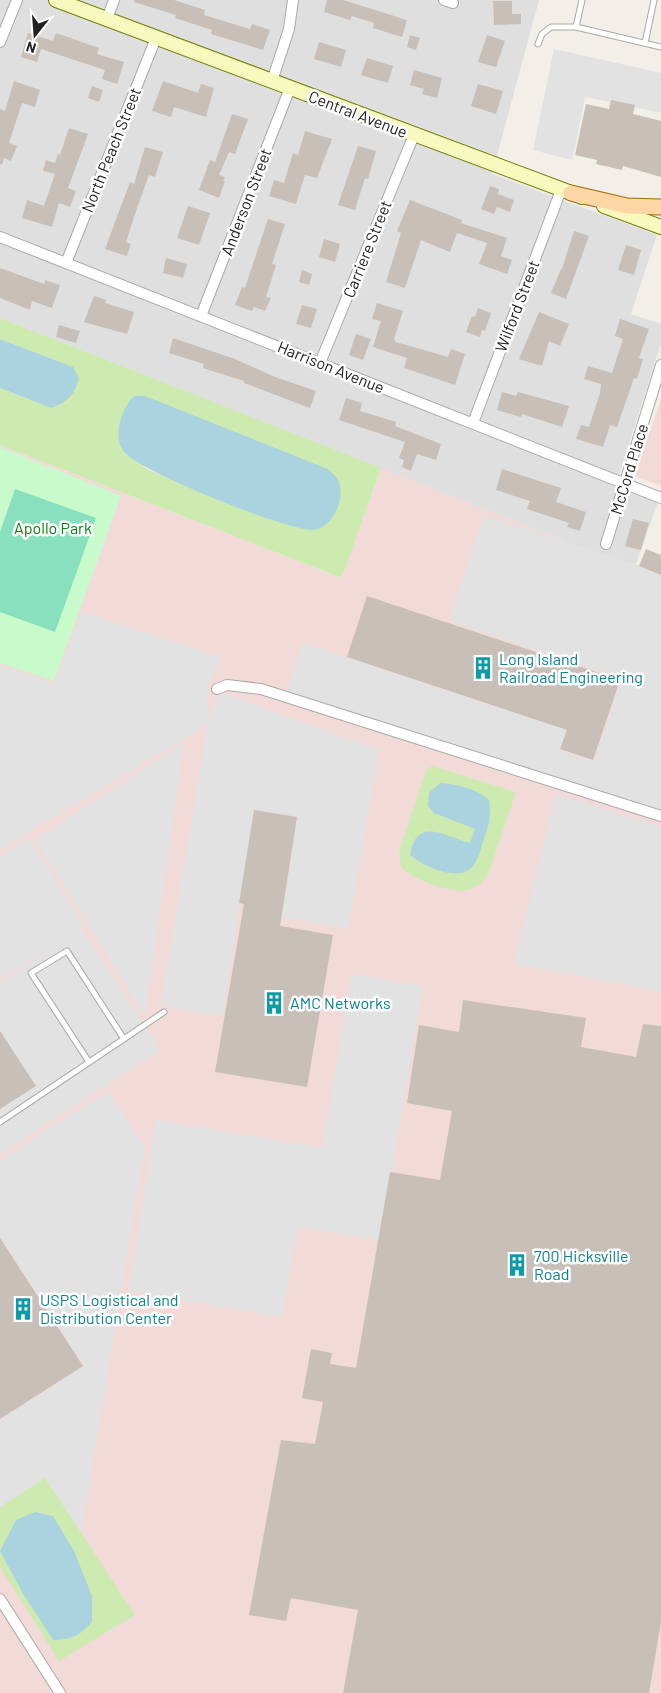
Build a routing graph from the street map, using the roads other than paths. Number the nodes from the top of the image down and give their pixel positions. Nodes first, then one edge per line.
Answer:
1 (17, 0) edge
2 (56, 0) edge
3 (114, 0) edge
4 (293, 0) edge
5 (582, 0) edge
6 (654, 1) edge
7 (661, 3) edge
8 (107, 19) junction
9 (650, 22) junction
10 (657, 23) dead end
11 (576, 27) junction
12 (156, 38) junction
13 (0, 42) edge
14 (538, 44) dead end
15 (645, 44) junction
16 (661, 47) edge
17 (272, 81) junction
18 (290, 88) junction
19 (414, 135) junction
20 (566, 191) junction
21 (661, 207) edge
22 (661, 227) edge
23 (0, 237) edge
24 (66, 263) junction
25 (201, 316) junction
26 (320, 363) junction
27 (661, 366) edge
28 (473, 423) junction
29 (624, 484) junction
30 (661, 498) edge
31 (606, 544) dead end
32 (217, 689) dead end
33 (661, 816) edge
34 (164, 1012) dead end
35 (124, 1039) junction
36 (89, 1062) junction
37 (0, 1122) edge
38 (0, 1599) edge
39 (60, 1693) edge

1 - 13 street
2 - 8 main road, Central Avenue
3 - 8 street
4 - 17 street
5 - 11 lane
6 - 7 lane
6 - 9 lane
8 - 12 main road, Central Avenue
9 - 10 lane
9 - 15 lane
11 - 14 lane
11 - 15 lane
12 - 17 main road, Central Avenue
12 - 24 street, North Peach Street
15 - 16 lane
17 - 18 main road, Central Avenue
18 - 19 main road, Central Avenue
18 - 25 street, Anderson Street
19 - 20 main road, Central Avenue
19 - 26 street, Carriere Street
20 - 21 main road
20 - 22 main road, Central Avenue
20 - 28 street, Wilford Street
23 - 24 street, Harrison Avenue
24 - 25 street, Harrison Avenue
25 - 26 street, Harrison Avenue
26 - 28 street, Harrison Avenue
27 - 29 street, McCord Place
28 - 29 street, Harrison Avenue
29 - 30 street, Harrison Avenue
29 - 31 street, McCord Place
32 - 33 street
34 - 35 lane
35 - 36 lane
35 - 36 lane
36 - 37 lane
38 - 39 street

